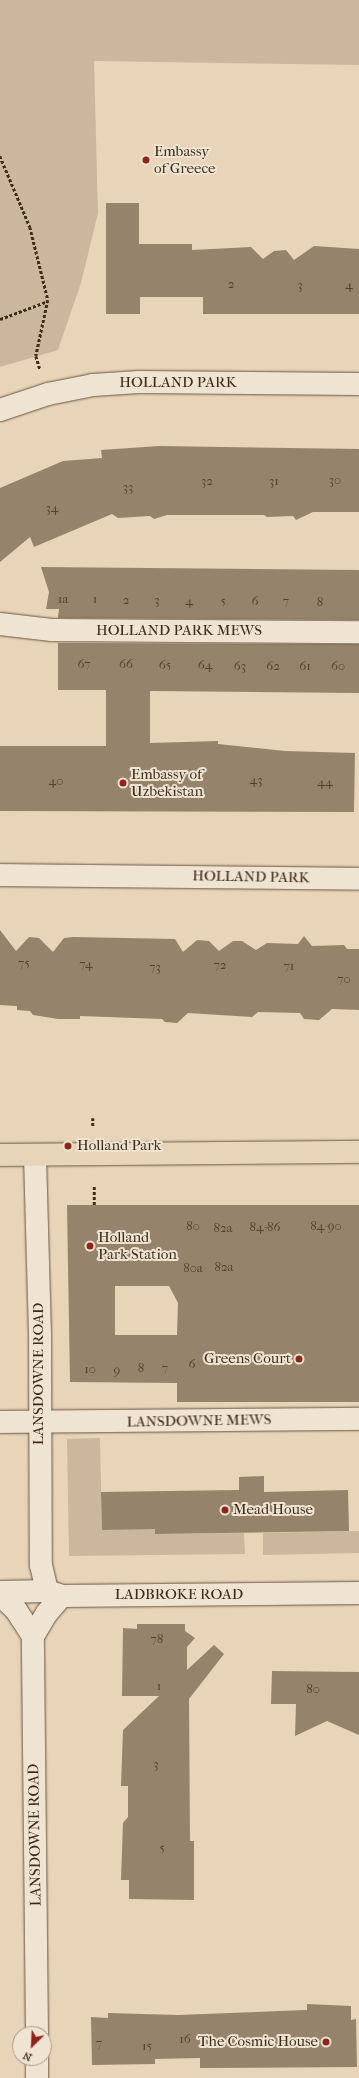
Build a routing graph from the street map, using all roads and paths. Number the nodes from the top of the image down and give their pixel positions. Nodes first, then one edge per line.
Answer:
1 (0, 156) edge
2 (48, 300) junction
3 (0, 319) edge
4 (359, 384) edge
5 (48, 394) junction
6 (0, 410) edge
7 (0, 624) edge
8 (359, 632) edge
9 (0, 875) edge
10 (359, 879) edge
11 (92, 1118) dead end
12 (93, 1127) dead end
13 (359, 1152) edge
14 (0, 1155) edge
15 (35, 1156) junction
16 (94, 1186) dead end
17 (94, 1205) dead end
18 (359, 1419) edge
19 (0, 1422) edge
20 (39, 1422) junction
21 (0, 1592) edge
22 (55, 1593) junction
23 (359, 1593) edge
24 (0, 1595) edge
25 (33, 1636) junction
26 (37, 2026) edge

1 - 2 path
2 - 3 path
2 - 5 path
4 - 5 street, HOLLAND PARK
5 - 6 street, HOLLAND PARK
7 - 8 street, HOLLAND PARK MEWS
9 - 10 street, HOLLAND PARK
11 - 12 path
13 - 15 main road
14 - 15 main road
15 - 20 street, LANSDOWNE ROAD
16 - 17 path
18 - 20 street, LANSDOWNE MEWS
19 - 20 street, LANSDOWNE MEWS
20 - 22 street, LANSDOWNE ROAD
21 - 22 street, LADBROKE ROAD
22 - 23 street, LADBROKE ROAD
22 - 25 street
24 - 25 street
25 - 26 street, LANSDOWNE ROAD

